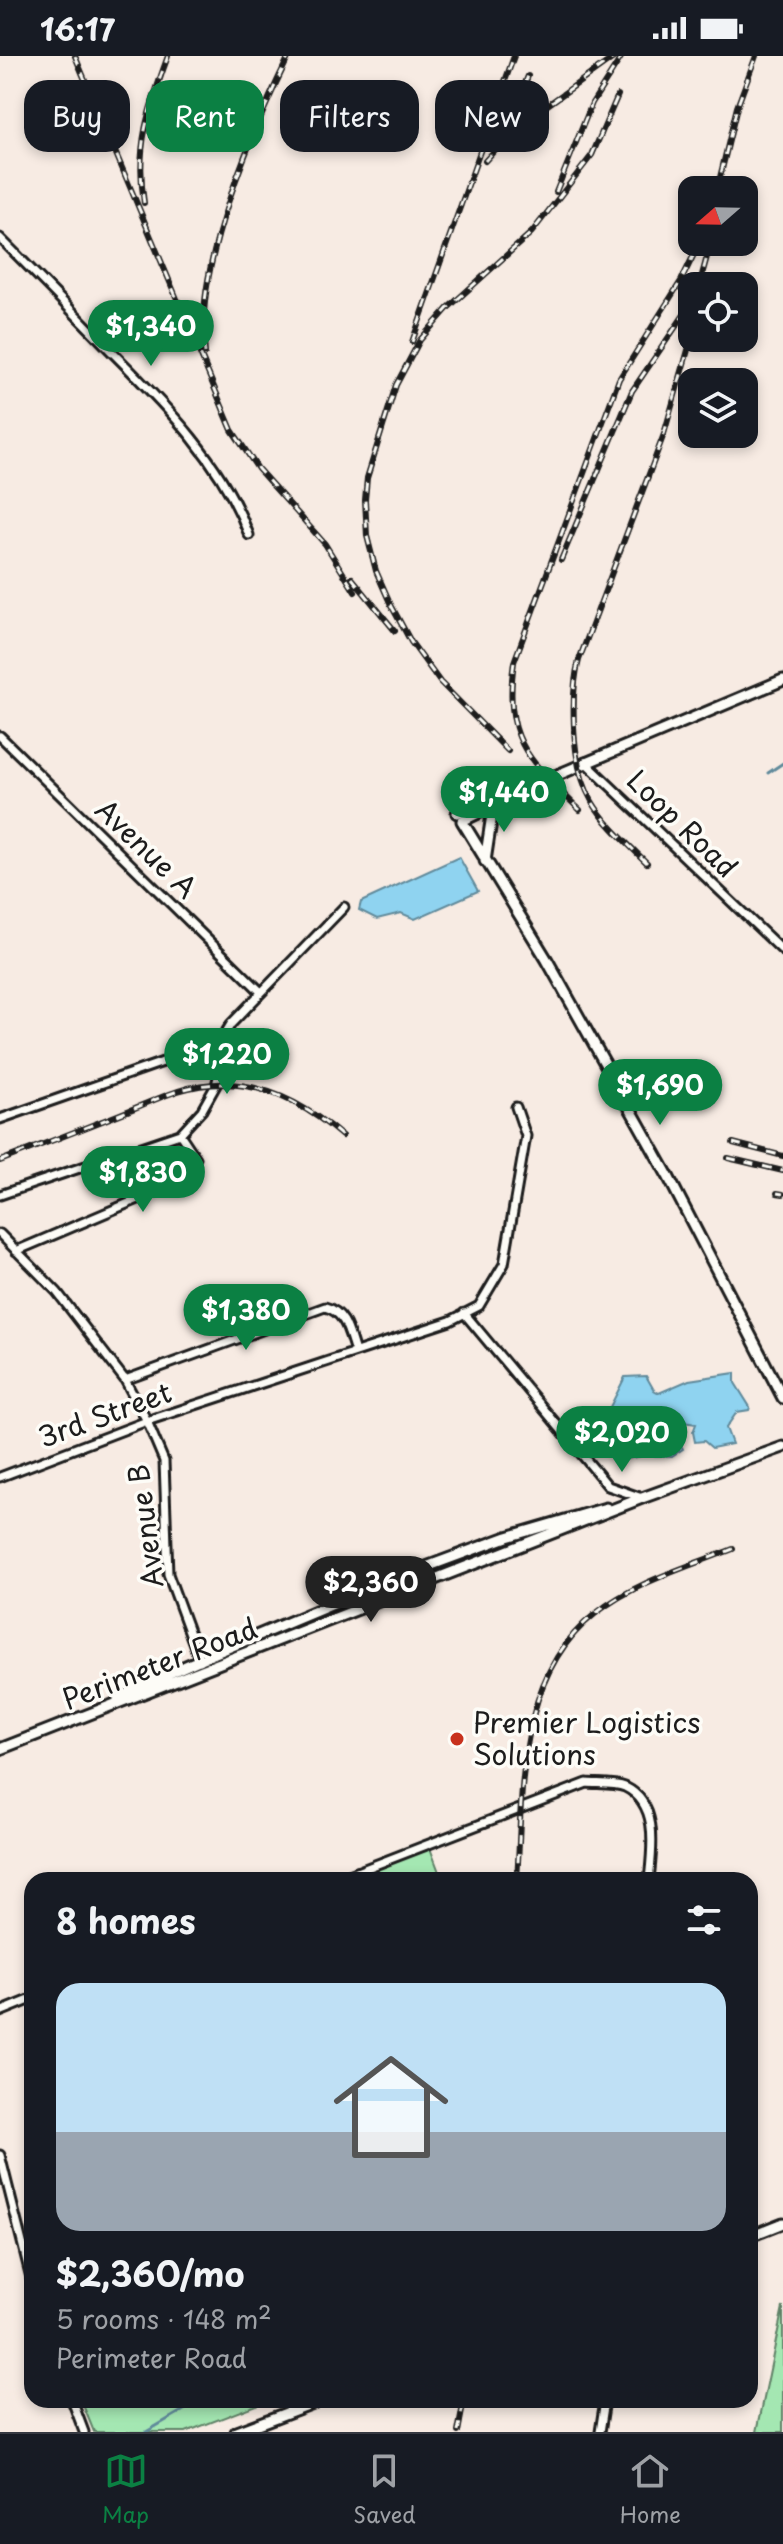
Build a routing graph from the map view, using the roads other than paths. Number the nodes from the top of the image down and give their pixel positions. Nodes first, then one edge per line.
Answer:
1 (0, 238) edge
2 (249, 535) dead end
3 (783, 680) edge
4 (0, 736) edge
5 (585, 762) junction
6 (509, 797) junction
7 (485, 861) junction
8 (344, 907) dead end
9 (783, 951) edge
10 (261, 992) junction
11 (223, 1037) junction
12 (516, 1107) dead end
13 (0, 1119) edge
14 (180, 1134) junction
15 (0, 1195) edge
16 (0, 1234) edge
17 (16, 1251) junction
18 (464, 1313) junction
19 (355, 1352) junction
20 (125, 1380) junction
21 (783, 1398) edge
22 (147, 1421) junction
23 (783, 1447) edge
24 (0, 1477) edge
25 (642, 1498) junction
26 (630, 1503) junction
27 (438, 1563) junction
28 (445, 1577) junction
29 (199, 1660) junction
30 (204, 1671) junction
31 (98, 1712) junction
32 (0, 1749) edge
33 (357, 1872) edge
34 (650, 1872) edge
35 (24, 2002) edge
36 (0, 2012) edge
37 (0, 2155) edge
38 (783, 2223) edge
39 (758, 2233) edge
40 (24, 2250) edge
41 (75, 2408) edge
42 (300, 2408) edge
43 (604, 2408) edge
44 (84, 2432) edge
45 (236, 2432) edge
46 (600, 2432) edge

1 - 2 street
3 - 5 street
4 - 10 street, Avenue A
5 - 6 street
5 - 9 street, Loop Road
6 - 7 street
6 - 7 street
7 - 21 street
8 - 10 street
10 - 11 street
11 - 13 street
11 - 14 street
12 - 18 street, 3rd Street
14 - 15 street
14 - 17 street
16 - 17 street, Avenue B
17 - 20 street, Avenue B
18 - 19 street, 3rd Street
18 - 25 street
19 - 20 street
19 - 22 street, 3rd Street
20 - 22 street, Avenue B
22 - 24 street, 3rd Street
22 - 29 street, Avenue B
23 - 25 street, Perimeter Road
25 - 26 street, Perimeter Road
26 - 27 street
26 - 28 street, Perimeter Road
27 - 28 street
27 - 29 street
28 - 30 street, Perimeter Road
29 - 30 street, Avenue B
29 - 31 street
30 - 31 street, Perimeter Road
31 - 32 street, Perimeter Road
33 - 34 street
35 - 36 street
37 - 40 street
38 - 39 street
41 - 44 street
42 - 45 street
43 - 46 street

